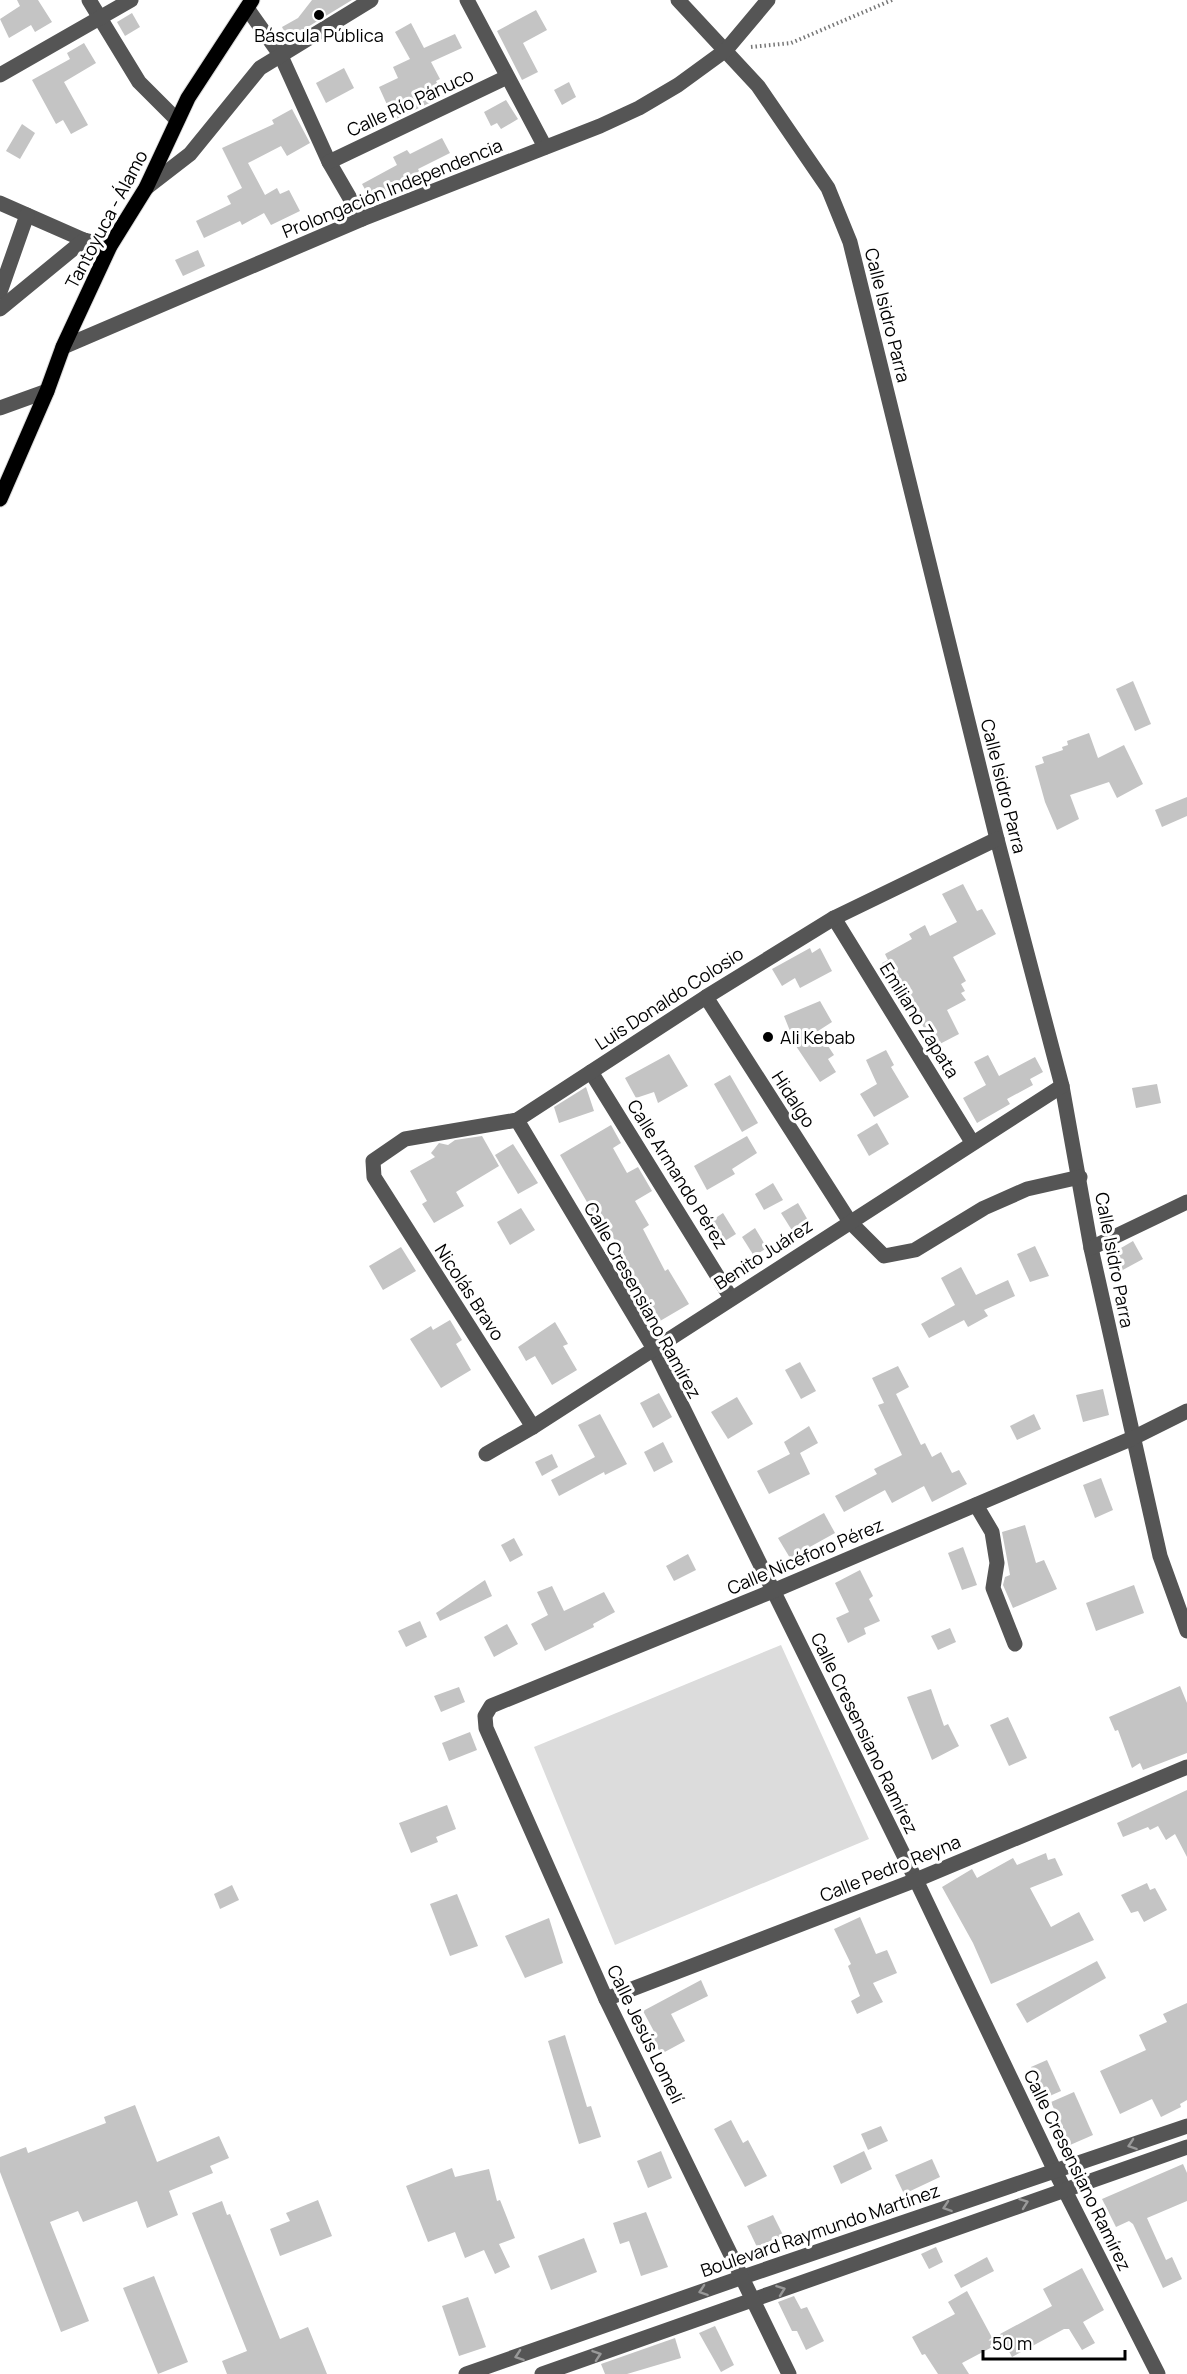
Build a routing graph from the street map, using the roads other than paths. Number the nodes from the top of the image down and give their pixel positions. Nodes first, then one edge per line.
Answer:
1 (89, 0) edge
2 (131, 0) edge
3 (371, 0) edge
4 (466, 0) edge
5 (678, 0) edge
6 (768, 0) edge
7 (249, 4) edge
8 (99, 18) junction
9 (726, 50) junction
10 (281, 56) junction
11 (0, 75) edge
12 (507, 77) junction
13 (177, 120) junction
14 (545, 147) junction
15 (329, 162) junction
16 (146, 188) junction
17 (0, 203) edge
18 (27, 215) junction
19 (362, 219) junction
20 (84, 240) junction
21 (110, 246) junction
22 (0, 292) edge
23 (0, 309) edge
24 (63, 347) junction
25 (47, 391) junction
26 (0, 408) edge
27 (0, 499) edge
28 (997, 839) junction
29 (834, 918) junction
30 (706, 997) junction
31 (591, 1072) junction
32 (1062, 1086) junction
33 (517, 1120) junction
34 (972, 1142) junction
35 (1080, 1177) junction
36 (374, 1178) joint
37 (1187, 1202) edge
38 (850, 1222) junction
39 (1091, 1248) junction
40 (731, 1298) junction
41 (654, 1350) junction
42 (1187, 1411) edge
43 (533, 1427) junction
44 (1133, 1438) junction
45 (486, 1454) dead end
46 (976, 1505) junction
47 (773, 1592) junction
48 (1187, 1631) edge
49 (1016, 1644) dead end
50 (491, 1706) joint
51 (1187, 1767) edge
52 (916, 1880) junction
53 (606, 1999) junction
54 (1187, 2126) edge
55 (1187, 2147) edge
56 (1055, 2171) junction
57 (1064, 2189) junction
58 (743, 2277) junction
59 (754, 2300) junction
60 (466, 2374) edge
61 (542, 2374) edge
62 (789, 2374) edge
63 (1158, 2374) edge

1 - 8 street
2 - 8 street
3 - 10 street
4 - 12 street
5 - 9 street, Calle Isidro Parra
6 - 9 street, Prolongación Independencia
7 - 10 street
7 - 13 main road, Tantoyuca - Álamo
8 - 11 street
8 - 13 street
9 - 14 street, Prolongación Independencia
9 - 28 street, Calle Isidro Parra
10 - 15 street
10 - 16 street
12 - 14 street
12 - 15 street, Calle Río Pánuco
13 - 16 main road, Tantoyuca - Álamo
14 - 19 street, Prolongación Independencia
15 - 19 street
16 - 21 main road, Tantoyuca - Álamo
17 - 18 street
18 - 20 street
18 - 22 street
19 - 24 street, Prolongación Independencia
20 - 21 street
20 - 23 street
21 - 24 main road, Tantoyuca - Álamo
24 - 25 main road, Tantoyuca - Álamo
25 - 26 street
25 - 27 main road, Tantoyuca - Álamo
28 - 29 street, Luis Donaldo Colosio
28 - 32 street, Calle Isidro Parra
29 - 30 street, Luis Donaldo Colosio
29 - 34 street, Emiliano Zapata
30 - 31 street, Luis Donaldo Colosio
30 - 38 street, Hidalgo
31 - 33 street, Luis Donaldo Colosio
31 - 40 street, Calle Armando Pérez
32 - 34 street, Benito Juárez
32 - 35 street, Calle Isidro Parra
33 - 36 street, Luis Donaldo Colosio
33 - 41 street, Calle Cresensiano Ramírez
34 - 38 street, Benito Juárez
35 - 38 street, Hidalgo
35 - 39 street, Calle Isidro Parra
36 - 43 street, Nicolás Bravo
37 - 39 street
38 - 40 street, Benito Juárez
39 - 44 street, Calle Isidro Parra
40 - 41 street, Benito Juárez
41 - 43 street, Benito Juárez
41 - 47 street, Calle Cresensiano Ramírez
42 - 44 street, Calle Nicéforo Pérez
43 - 45 street, Benito Juárez
44 - 46 street, Calle Nicéforo Pérez
44 - 48 street, Calle Isidro Parra
46 - 47 street, Calle Nicéforo Pérez
46 - 49 street
47 - 50 street, Calle Nicéforo Pérez
47 - 52 street, Calle Cresensiano Ramírez
50 - 53 street, Calle Jesús Lomelí
51 - 52 street, Calle Pedro Reyna
52 - 53 street, Calle Pedro Reyna
52 - 56 street, Calle Cresensiano Ramírez
53 - 58 street, Calle Jesús Lomelí
54 -> 56 street, Boulevard Raymundo Martínez
55 - 57 street
56 - 57 street, Calle Cresensiano Ramírez
56 -> 58 street, Boulevard Raymundo Martínez
59 -> 57 street
57 - 63 street, Calle Cresensiano Ramírez
58 - 59 street, Calle Jesús Lomelí
58 -> 60 street, Boulevard Raymundo Martínez
61 -> 59 street
59 - 62 street, Calle Jesús Lomelí

